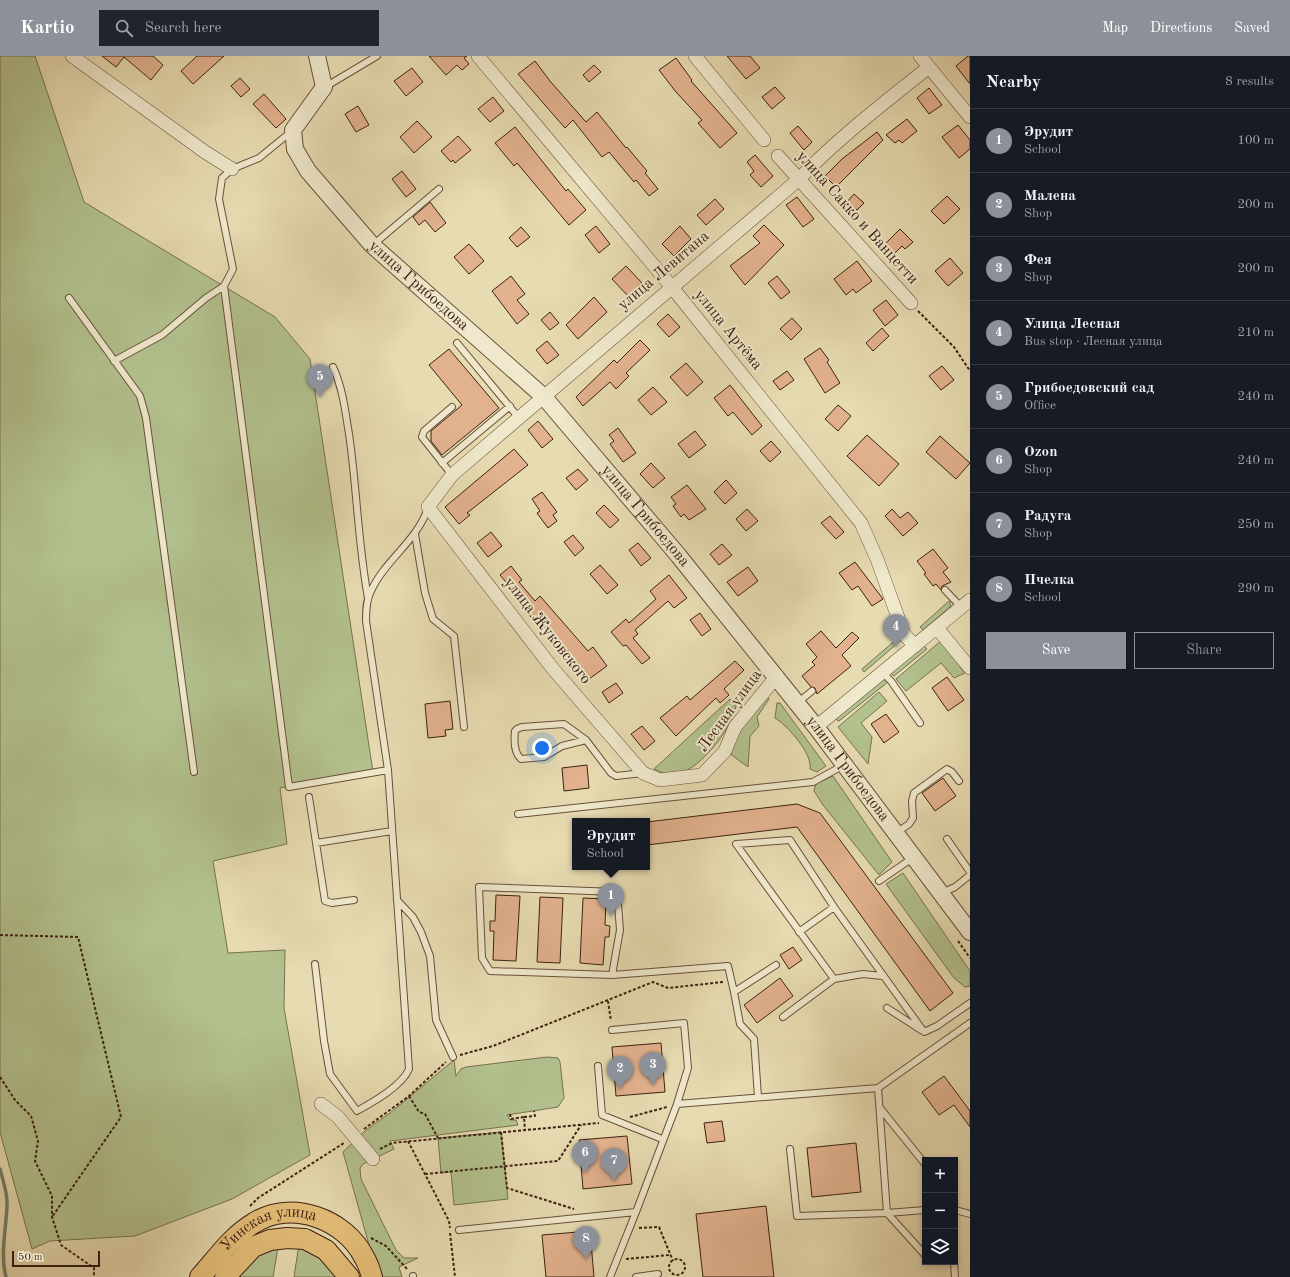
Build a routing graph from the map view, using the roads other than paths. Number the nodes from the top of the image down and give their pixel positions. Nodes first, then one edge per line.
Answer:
1 (72, 56) edge
2 (317, 56) edge
3 (377, 56) edge
4 (478, 56) edge
5 (695, 56) edge
6 (920, 56) edge
7 (929, 67) junction
8 (324, 87) junction
9 (970, 117) edge
10 (293, 130) junction
11 (764, 140) dead end
12 (778, 156) dead end
13 (232, 169) junction
14 (798, 180) junction
15 (439, 189) dead end
16 (372, 245) junction
17 (224, 286) junction
18 (671, 286) junction
19 (69, 298) dead end
20 (911, 303) road end
21 (457, 343) dead end
22 (114, 361) junction
23 (333, 367) dead end
24 (544, 397) junction
25 (510, 406) junction
26 (452, 407) dead end
27 (520, 418) junction
28 (442, 462) junction
29 (452, 475) junction
30 (428, 507) junction
31 (415, 534) junction
32 (946, 590) dead end
33 (368, 600) junction
34 (966, 604) edge
35 (937, 628) junction
36 (915, 646) junction
37 (970, 668) edge
38 (882, 672) junction
39 (777, 676) junction
40 (812, 691) dead end
41 (797, 703) junction
42 (920, 723) dead end
43 (464, 727) dead end
44 (816, 727) junction
45 (586, 740) junction
46 (845, 764) junction
47 (388, 770) junction
48 (194, 772) dead end
49 (643, 774) junction
50 (959, 781) dead end
51 (309, 797) dead end
52 (518, 814) dead end
53 (392, 831) junction
54 (896, 833) junction
55 (947, 839) dead end
56 (316, 843) junction
57 (914, 857) junction
58 (970, 874) edge
59 (879, 881) dead end
60 (942, 893) junction
61 (354, 900) dead end
62 (397, 900) junction
63 (834, 907) junction
64 (799, 932) junction
65 (970, 932) edge
66 (315, 964) dead end
67 (776, 965) dead end
68 (612, 975) junction
69 (882, 976) junction
70 (834, 979) junction
71 (734, 992) junction
72 (970, 1003) edge
73 (887, 1008) dead end
74 (783, 1017) dead end
75 (970, 1023) edge
76 (612, 1030) road end
77 (924, 1032) junction
78 (452, 1057) road end
79 (598, 1066) dead end
80 (878, 1088) junction
81 (758, 1097) junction
82 (321, 1104) dead end
83 (677, 1104) junction
84 (880, 1108) junction
85 (662, 1139) junction
86 (790, 1149) dead end
87 (372, 1157) road end
88 (922, 1160) edge
89 (922, 1210) edge
90 (958, 1211) edge
91 (636, 1212) junction
92 (888, 1213) junction
93 (970, 1214) edge
94 (458, 1230) dead end
95 (922, 1252) edge
96 (954, 1265) edge
97 (658, 1274) dead end
98 (200, 1277) edge
99 (225, 1277) edge
100 (349, 1277) edge
101 (372, 1277) edge
102 (610, 1277) edge
103 (636, 1277) edge
104 (955, 1277) edge

1 - 13 street
2 - 8 street
3 - 8 lane
4 - 18 street, улица Артёма
5 - 11 street
6 - 7 street
7 - 9 street
7 - 14 street, улица Левитана
8 - 10 street
10 - 13 lane
10 - 16 street, улица Грибоедова
12 - 14 street, улица Сакко и Ванцетти
13 - 17 lane
14 - 18 street, улица Левитана
14 - 20 street, улица Сакко и Ванцетти
15 - 16 lane
16 - 24 street, улица Грибоедова
17 - 22 lane
17 - 47 lane
18 - 24 street, улица Левитана
18 - 36 street, улица Артёма
19 - 22 lane
21 - 25 lane
22 - 48 lane
23 - 33 lane
24 - 27 street, улица Левитана
24 - 39 street, улица Грибоедова
25 - 27 lane
25 - 28 lane
26 - 28 lane
27 - 29 street, улица Левитана
28 - 29 lane
29 - 30 street, улица Левитана
30 - 31 lane
30 - 49 street, улица Жуковского
31 - 33 lane
31 - 43 lane
32 - 34 lane
33 - 47 lane
34 - 35 street
35 - 36 street
35 - 37 street
36 - 38 street
38 - 42 lane
38 - 44 street
39 - 41 street, улица Грибоедова
39 - 49 street, Лесная улица
40 - 41 lane
41 - 44 street, улица Грибоедова
44 - 46 street, улица Грибоедова
45 - 45 lane
45 - 49 lane
46 - 52 lane
46 - 54 street, улица Грибоедова
47 - 53 lane
50 - 54 lane
51 - 56 lane
53 - 56 lane
53 - 62 lane
54 - 57 street, улица Грибоедова
55 - 58 lane
56 - 61 lane
57 - 59 lane
57 - 60 street, улица Грибоедова
58 - 60 lane
60 - 65 street, улица Грибоедова
62 - 66 lane
62 - 78 lane
63 - 64 lane
63 - 64 lane
63 - 69 lane
64 - 70 lane
67 - 71 lane
68 - 68 lane
68 - 71 lane
69 - 70 lane
69 - 77 lane
70 - 74 lane
71 - 81 lane
72 - 77 lane
73 - 77 lane
75 - 80 lane
76 - 83 lane
79 - 85 lane
80 - 81 lane
80 - 84 lane
81 - 83 lane
82 - 87 street
83 - 85 lane
84 - 88 lane
84 - 92 lane
85 - 91 lane
86 - 92 lane
89 - 92 lane
90 - 93 lane
91 - 94 lane
91 - 102 lane
92 - 95 lane
96 - 104 lane
97 - 103 lane
98 - 101 main road, Уинская улица
99 - 100 main road, Уинская улица

